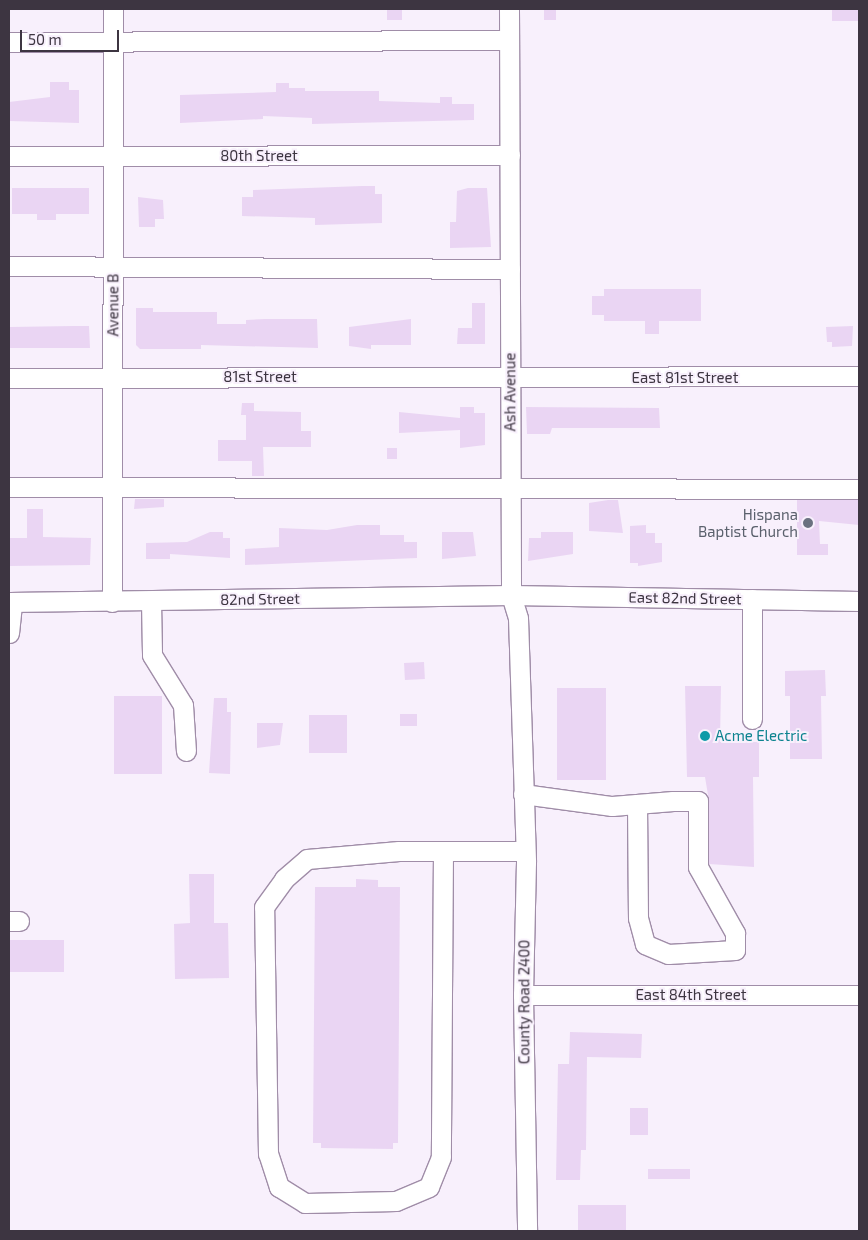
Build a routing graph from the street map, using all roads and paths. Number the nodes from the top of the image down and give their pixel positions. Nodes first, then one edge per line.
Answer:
1 (113, 9) edge
2 (509, 9) edge
3 (509, 40) junction
4 (113, 41) junction
5 (9, 42) edge
6 (510, 155) junction
7 (9, 156) edge
8 (113, 156) junction
9 (9, 266) edge
10 (113, 267) junction
11 (510, 270) junction
12 (859, 376) edge
13 (9, 378) edge
14 (113, 378) junction
15 (510, 379) junction
16 (9, 487) edge
17 (113, 487) junction
18 (511, 488) junction
19 (859, 489) edge
20 (511, 595) junction
21 (752, 599) junction
22 (151, 601) junction
23 (859, 601) edge
24 (10, 602) edge
25 (112, 602) junction
26 (9, 633) edge
27 (752, 719) dead end
28 (186, 751) dead end
29 (522, 773) joint
30 (523, 794) junction
31 (637, 804) junction
32 (443, 851) junction
33 (526, 851) junction
34 (523, 995) junction
35 (859, 995) edge
36 (527, 1231) edge

1 - 4 street, Avenue B
2 - 3 street, Ash Avenue
3 - 4 street
3 - 6 street, Ash Avenue
4 - 5 street
4 - 8 street, Avenue B
6 - 8 street, 80th Street
6 - 11 street, Ash Avenue
7 - 8 street, 80th Street
8 - 10 street, Avenue B
9 - 10 street
10 - 11 street
10 - 14 street, Avenue B
11 - 15 street, Ash Avenue
12 - 15 street, East 81st Street
13 - 14 street, 81st Street
14 - 15 street, 81st Street
14 - 17 street, Avenue B
15 - 18 street, Ash Avenue
16 - 17 street
17 - 18 street
17 - 25 street, Avenue B
18 - 19 street
18 - 20 street, Ash Avenue
20 - 21 street, East 82nd Street
20 - 22 street, 82nd Street
20 - 29 street, Ash Avenue
21 - 23 street, East 82nd Street
21 - 27 street
22 - 25 street, 82nd Street
22 - 28 street
24 - 25 street, 82nd Street
24 - 26 street
29 - 30 street, County Road 2400
30 - 31 street
30 - 33 street, County Road 2400
31 - 31 street
32 - 32 street
32 - 33 street
33 - 34 street, County Road 2400
34 - 35 street, East 84th Street
34 - 36 street, County Road 2400

